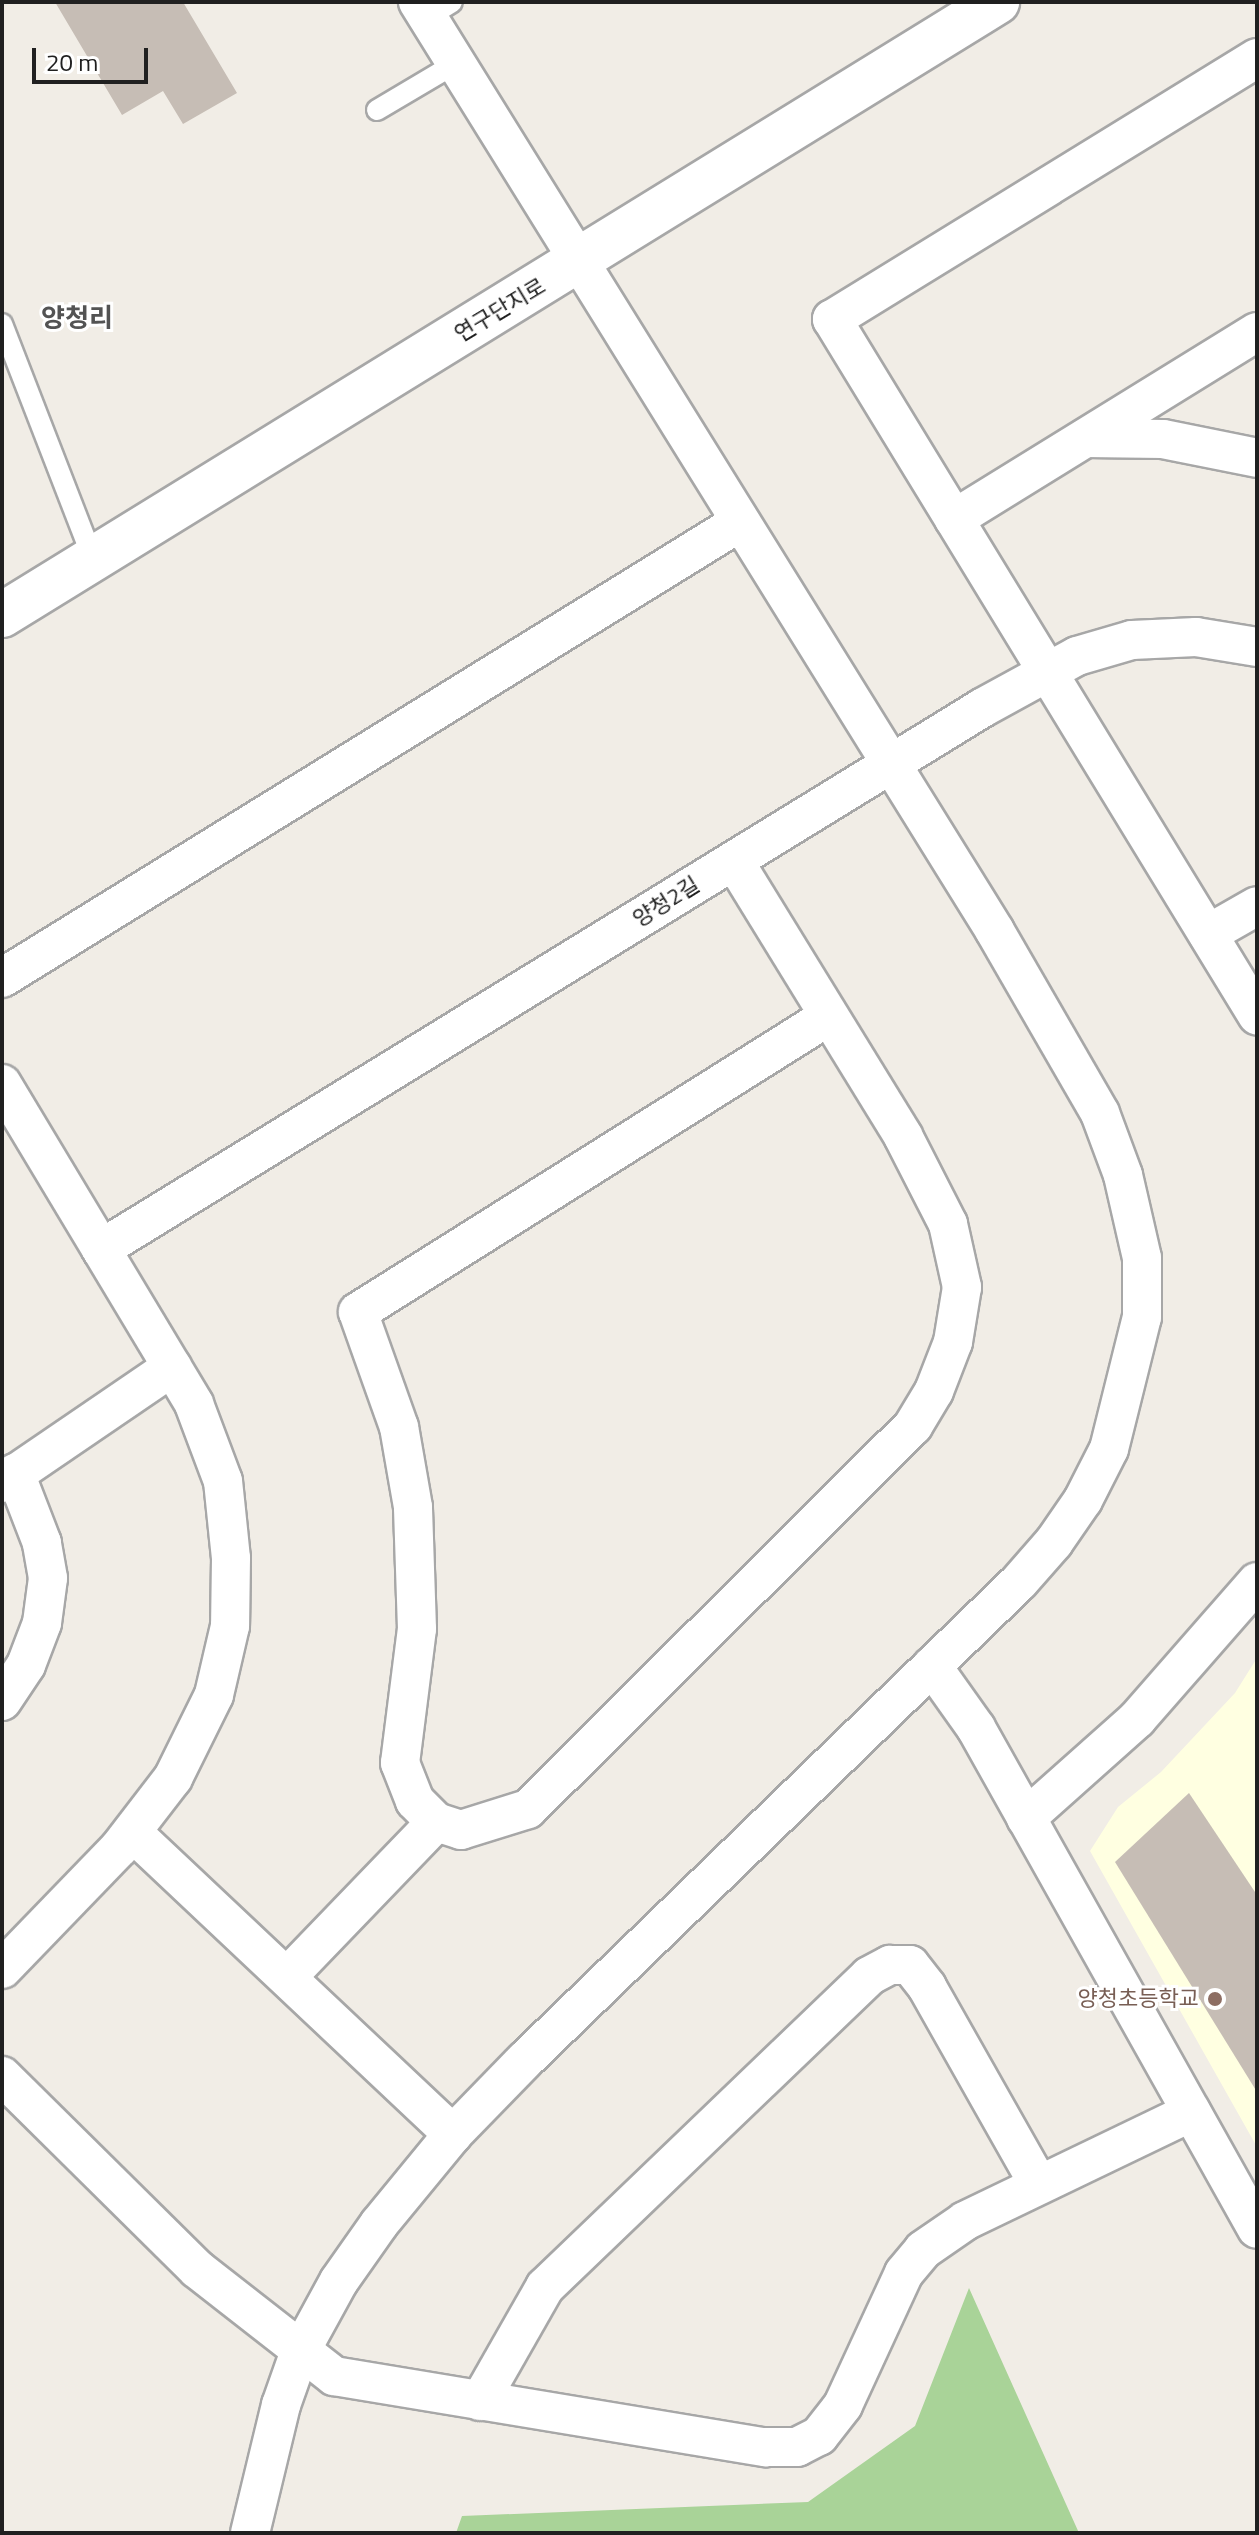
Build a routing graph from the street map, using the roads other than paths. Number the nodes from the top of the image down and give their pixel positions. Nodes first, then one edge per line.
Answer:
1 (997, 2) edge
2 (433, 7) edge
3 (1257, 58) edge
4 (456, 63) junction
5 (377, 110) dead end
6 (578, 262) junction
7 (2, 324) edge
8 (1257, 332) edge
9 (1085, 438) junction
10 (1257, 458) edge
11 (954, 519) junction
12 (740, 522) junction
13 (93, 559) junction
14 (2, 615) edge
15 (1257, 647) edge
16 (1048, 672) junction
17 (891, 764) junction
18 (734, 861) junction
19 (1257, 906) edge
20 (1208, 934) junction
21 (2, 978) edge
22 (1257, 1015) edge
23 (829, 1016) junction
24 (2, 1084) edge
25 (101, 1249) junction
26 (172, 1367) junction
27 (9, 1478) edge
28 (1257, 1582) edge
29 (932, 1666) junction
30 (2, 1701) edge
31 (1026, 1818) junction
32 (436, 1822) junction
33 (132, 1832) junction
34 (2, 1969) edge
35 (287, 1977) junction
36 (2, 2076) edge
37 (1191, 2112) junction
38 (453, 2134) junction
39 (1039, 2185) junction
40 (1257, 2229) edge
41 (299, 2354) junction
42 (480, 2401) junction
43 (250, 2533) edge

1 - 6 street, 연구단지로
2 - 4 street
3 - 11 street
4 - 5 lane
4 - 6 street
6 - 12 street
6 - 13 street, 연구단지로
7 - 13 lane
8 - 9 street
9 - 10 street
9 - 11 street
11 - 16 street
12 - 17 street
12 - 21 street
13 - 14 street, 연구단지로
15 - 16 street, 양청2길
16 - 17 street, 양청2길
16 - 20 street
17 - 18 street, 양청2길
17 - 29 street
18 - 23 street
18 - 25 street, 양청2길
19 - 20 street
20 - 22 street
23 - 32 street
23 - 32 street
24 - 25 street
25 - 26 street
26 - 27 street
26 - 33 street
27 - 30 street
28 - 31 street
29 - 31 street
29 - 38 street
31 - 37 street
32 - 35 street
33 - 34 street
33 - 35 street
35 - 38 street
36 - 41 street
37 - 39 street
37 - 40 street
38 - 41 street
39 - 42 street
39 - 42 street
41 - 42 street
41 - 43 street

